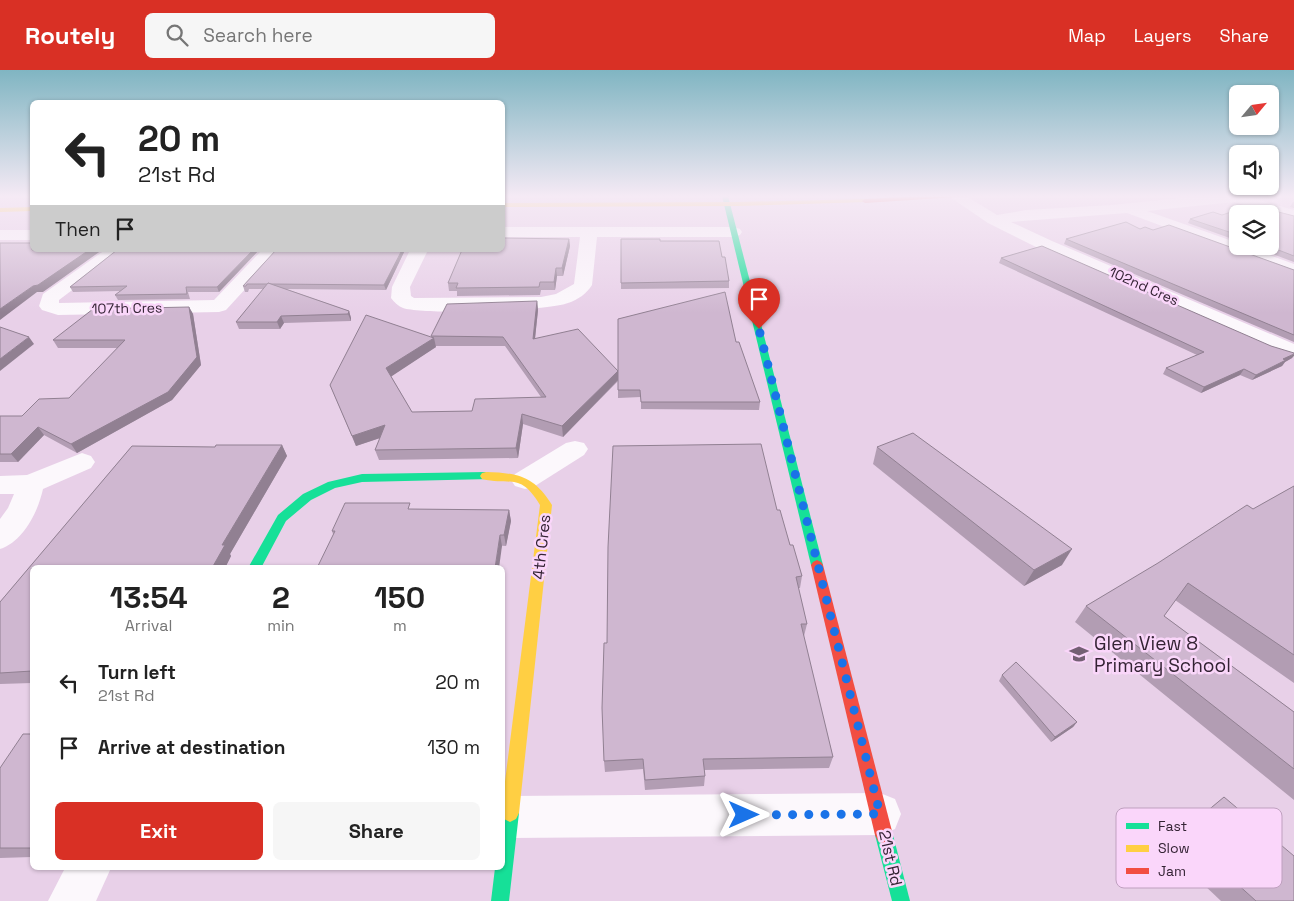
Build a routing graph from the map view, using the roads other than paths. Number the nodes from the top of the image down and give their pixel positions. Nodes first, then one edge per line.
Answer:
1 (0, 235) edge
2 (30, 235) edge
3 (589, 235) edge
4 (735, 235) edge
5 (1025, 235) edge
6 (1198, 235) edge
7 (113, 252) edge
8 (270, 252) edge
9 (418, 252) edge
10 (1294, 270) edge
11 (1294, 350) edge
12 (575, 449) dead end
13 (82, 462) dead end
14 (524, 480) junction
15 (31, 484) junction
16 (0, 485) edge
17 (0, 538) edge
18 (256, 565) edge
19 (880, 814) junction
20 (510, 817) junction
21 (505, 859) edge
22 (88, 870) edge
23 (504, 870) edge
24 (71, 901) edge
25 (500, 901) edge
26 (901, 901) edge

1 - 2 street
3 - 9 street
4 - 19 street, 21st Rd
5 - 11 street, 102nd Cres
6 - 10 street
7 - 8 street, 107th Cres
12 - 14 street
13 - 15 street
14 - 18 street
14 - 20 street, 4th Cres
15 - 16 street
15 - 17 street
19 - 20 street
19 - 26 street, 21st Rd
20 - 21 street, 4th Cres
22 - 24 street
23 - 25 street, 4th Cres

